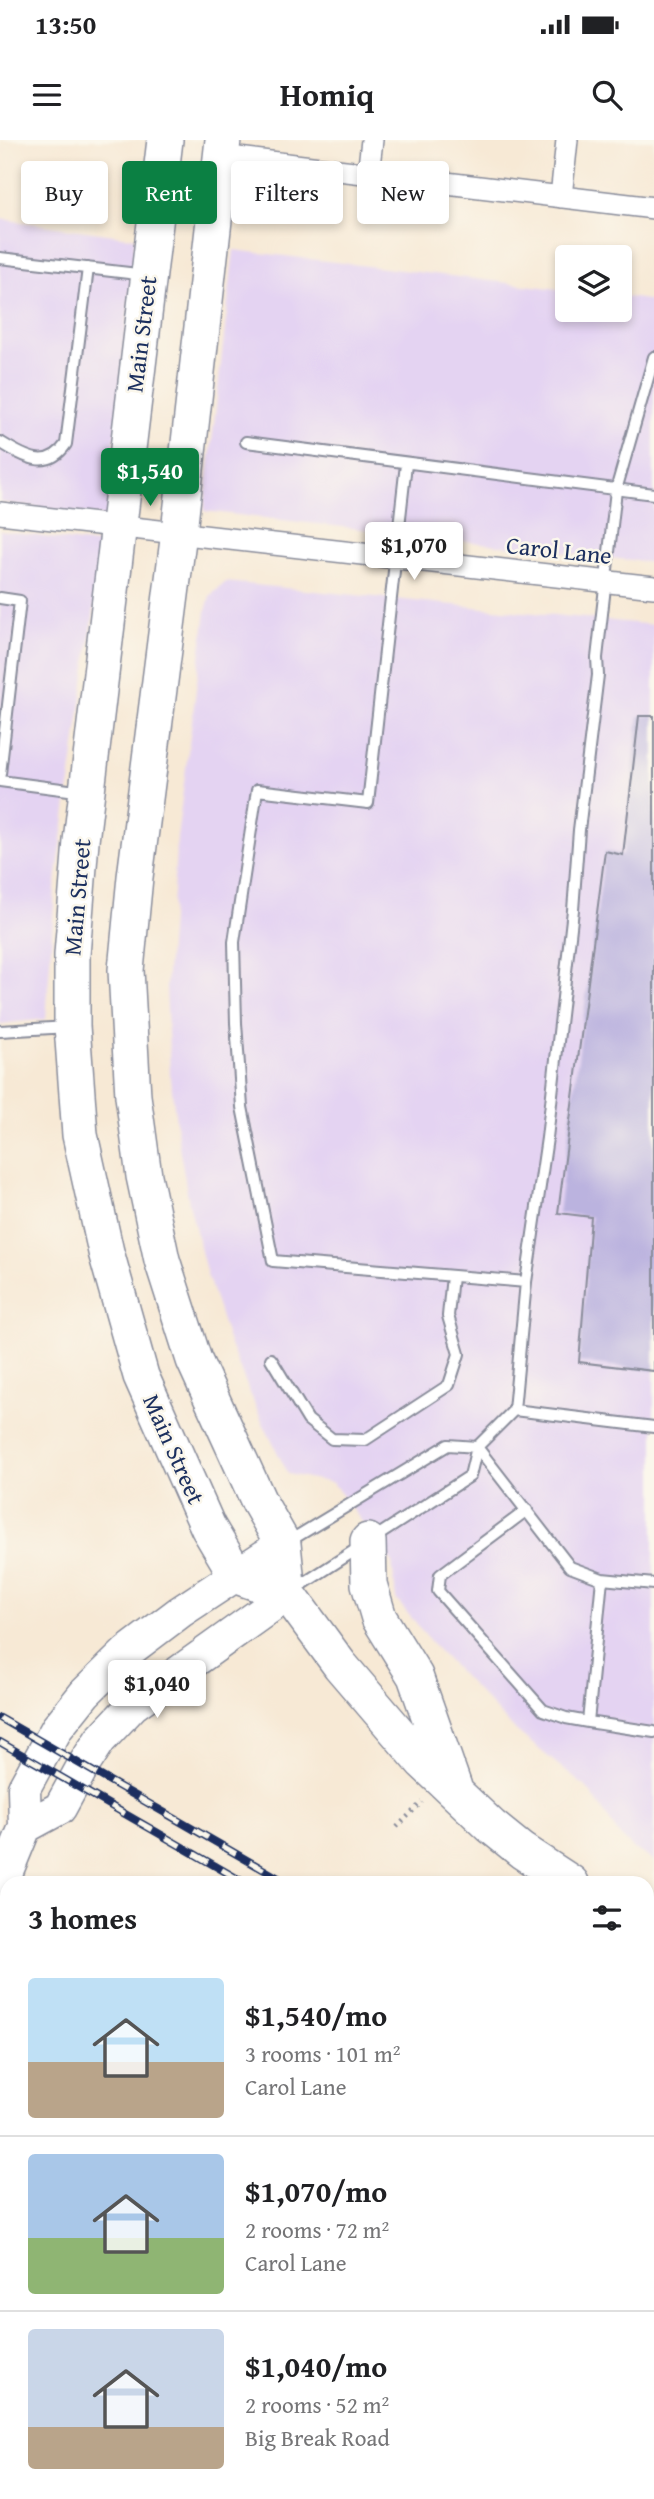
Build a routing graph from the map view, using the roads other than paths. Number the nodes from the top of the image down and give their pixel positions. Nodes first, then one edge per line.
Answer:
1 (165, 140) edge
2 (372, 140) edge
3 (567, 140) edge
4 (222, 148) edge
5 (370, 161) edge
6 (357, 173) edge
7 (449, 184) edge
8 (561, 197) junction
9 (654, 208) edge
10 (0, 258) edge
11 (88, 268) junction
12 (148, 275) junction
13 (654, 357) edge
14 (0, 442) edge
15 (246, 442) dead end
16 (406, 464) junction
17 (616, 489) junction
18 (654, 494) edge
19 (0, 513) edge
20 (118, 527) junction
21 (179, 532) junction
22 (395, 558) junction
23 (606, 581) junction
24 (654, 587) edge
25 (0, 598) edge
26 (0, 774) edge
27 (0, 781) edge
28 (87, 792) junction
29 (72, 1026) junction
30 (0, 1031) edge
31 (452, 1276) junction
32 (526, 1282) junction
33 (271, 1359) dead end
34 (514, 1409) junction
35 (654, 1427) edge
36 (477, 1447) junction
37 (527, 1510) junction
38 (368, 1541) junction
39 (283, 1545) junction
40 (237, 1576) junction
41 (602, 1579) junction
42 (654, 1584) edge
43 (288, 1594) junction
44 (589, 1722) junction
45 (654, 1732) edge
46 (456, 1794) junction
47 (25, 1827) junction
48 (5, 1876) edge
49 (560, 1876) edge

1 - 12 main road, Main Street
2 - 5 street
3 - 8 street
4 - 6 street
4 - 21 main road
7 - 8 street
8 - 9 street
10 - 11 lane
11 - 12 lane
11 - 14 lane
12 - 20 main road, Main Street
13 - 17 lane
15 - 16 lane
16 - 17 lane
16 - 22 lane
17 - 18 lane
17 - 23 lane
19 - 20 street, Carol Lane
20 - 21 street, Carol Lane
20 - 28 main road, Main Street
21 - 22 street, Carol Lane
21 - 39 main road
22 - 23 street, Carol Lane
22 - 31 lane
23 - 24 street, Carol Lane
23 - 32 lane
25 - 26 lane
27 - 28 lane
28 - 29 main road, Main Street
29 - 30 lane
29 - 40 main road, Main Street
31 - 32 lane
31 - 33 lane
32 - 34 lane
34 - 35 lane
34 - 36 lane
36 - 37 lane
36 - 38 lane
36 - 39 lane
37 - 41 lane
37 - 44 lane
38 - 43 lane
38 - 46 main road
39 - 40 street
39 - 43 main road
40 - 43 main road
40 - 47 street
41 - 42 lane
41 - 44 lane
43 - 46 main road
43 - 47 street
44 - 45 lane
46 - 49 main road
47 - 48 street

